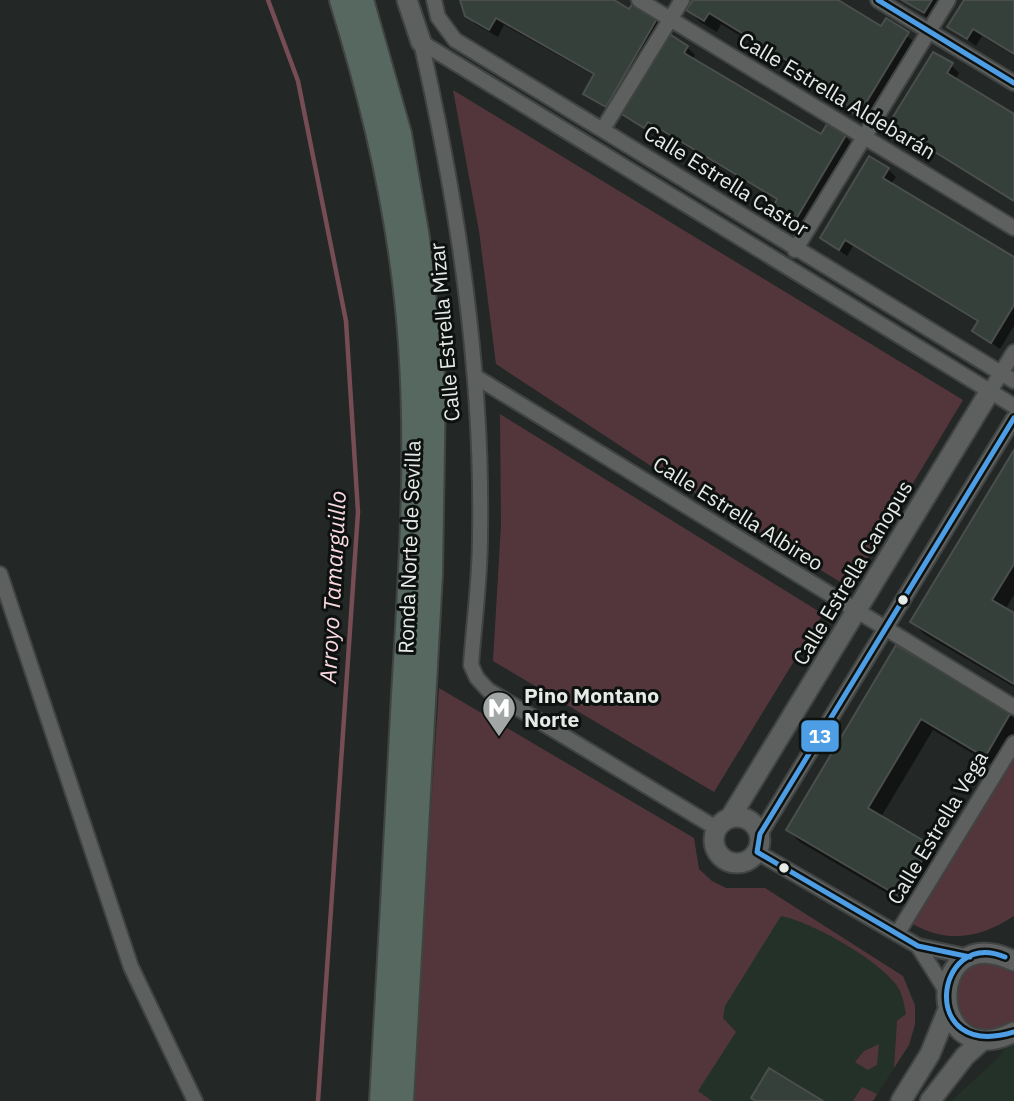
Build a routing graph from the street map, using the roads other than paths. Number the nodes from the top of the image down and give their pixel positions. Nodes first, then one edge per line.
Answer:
1 (342, 0) edge
2 (361, 0) edge
3 (407, 0) edge
4 (434, 0) edge
5 (639, 0) edge
6 (682, 0) edge
7 (878, 0) edge
8 (948, 0) edge
9 (670, 19) junction
10 (929, 31) junction
11 (421, 42) junction
12 (1014, 83) edge
13 (603, 129) junction
14 (864, 137) junction
15 (1014, 228) edge
16 (795, 250) junction
17 (1014, 352) edge
18 (476, 377) junction
19 (1008, 377) edge
20 (990, 391) junction
21 (1014, 406) edge
22 (1014, 418) edge
23 (0, 574) edge
24 (856, 611) junction
25 (885, 629) junction
26 (1014, 707) edge
27 (1014, 743) edge
28 (723, 823) junction
29 (759, 843) junction
30 (898, 934) junction
31 (1014, 939) edge
32 (918, 946) junction
33 (970, 957) junction
34 (1006, 957) edge
35 (945, 989) junction
36 (947, 1012) junction
37 (1014, 1033) edge
38 (983, 1040) junction
39 (195, 1101) edge
40 (382, 1101) edge
41 (401, 1101) edge
42 (901, 1101) edge
43 (930, 1101) edge

1 - 40 highway, Ronda Norte de Sevilla
2 - 41 highway, Ronda Norte de Sevilla
3 - 11 street, Calle Estrella Mizar
4 - 13 street, Calle Estrella Castor
5 - 9 street, Calle Estrella Aldebarán
6 - 9 street
7 - 10 street
8 - 10 street
9 - 13 street
9 - 14 street, Calle Estrella Aldebarán
10 - 12 street
10 - 14 street
11 - 18 street, Calle Estrella Mizar
11 - 20 street, Calle Estrella Castor
13 - 16 street, Calle Estrella Castor
14 - 15 street, Calle Estrella Aldebarán
14 - 16 street
16 - 19 street, Calle Estrella Castor
17 - 19 street, Calle Estrella Canopus
18 - 24 street, Calle Estrella Albireo
18 - 28 street, Calle Estrella Mizar
19 - 20 street, Calle Estrella Canopus
20 - 21 street, Calle Estrella Castor
20 - 24 street, Calle Estrella Canopus
22 - 25 street
23 - 39 street
24 - 25 street, Calle Estrella Albireo
24 - 28 street, Calle Estrella Canopus
25 - 26 street, Calle Estrella Albireo
25 - 29 street
27 - 30 street, Calle Estrella Vega
28 - 29 street
28 - 29 street
29 - 30 street
30 - 32 street
31 - 34 street
32 - 33 street
32 - 35 street
33 - 34 street
33 - 35 street
35 - 36 street
36 - 38 street
36 - 42 street
37 - 38 street
38 - 43 street

